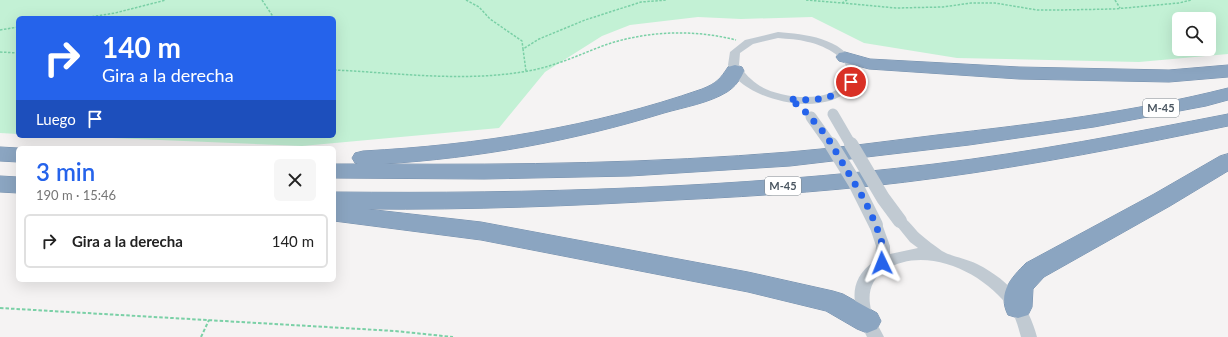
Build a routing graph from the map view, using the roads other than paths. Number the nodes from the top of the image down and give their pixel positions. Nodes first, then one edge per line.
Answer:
1 (845, 57) junction
2 (1228, 62) edge
3 (968, 70) junction
4 (735, 71) junction
5 (1228, 71) edge
6 (1228, 94) edge
7 (834, 95) junction
8 (789, 99) junction
9 (1228, 120) edge
10 (336, 159) edge
11 (1228, 160) edge
12 (1228, 168) edge
13 (336, 170) edge
14 (0, 184) edge
15 (16, 185) edge
16 (336, 200) edge
17 (1162, 200) junction
18 (336, 213) edge
19 (940, 257) junction
20 (882, 263) junction
21 (1018, 306) junction
22 (871, 329) edge
23 (1029, 337) edge

1 - 3 highway
1 - 4 street
1 - 7 street
2 - 3 highway
3 - 5 highway
4 - 8 street
4 - 10 highway
6 - 13 highway, M-45
7 - 8 street
7 - 19 street, bridge
8 - 20 street, bridge
9 - 16 highway, M-45
11 - 17 highway
12 - 17 highway
14 - 15 highway
17 - 21 highway
18 - 22 highway
19 - 20 street
19 - 21 street
20 - 22 street
21 - 23 street

